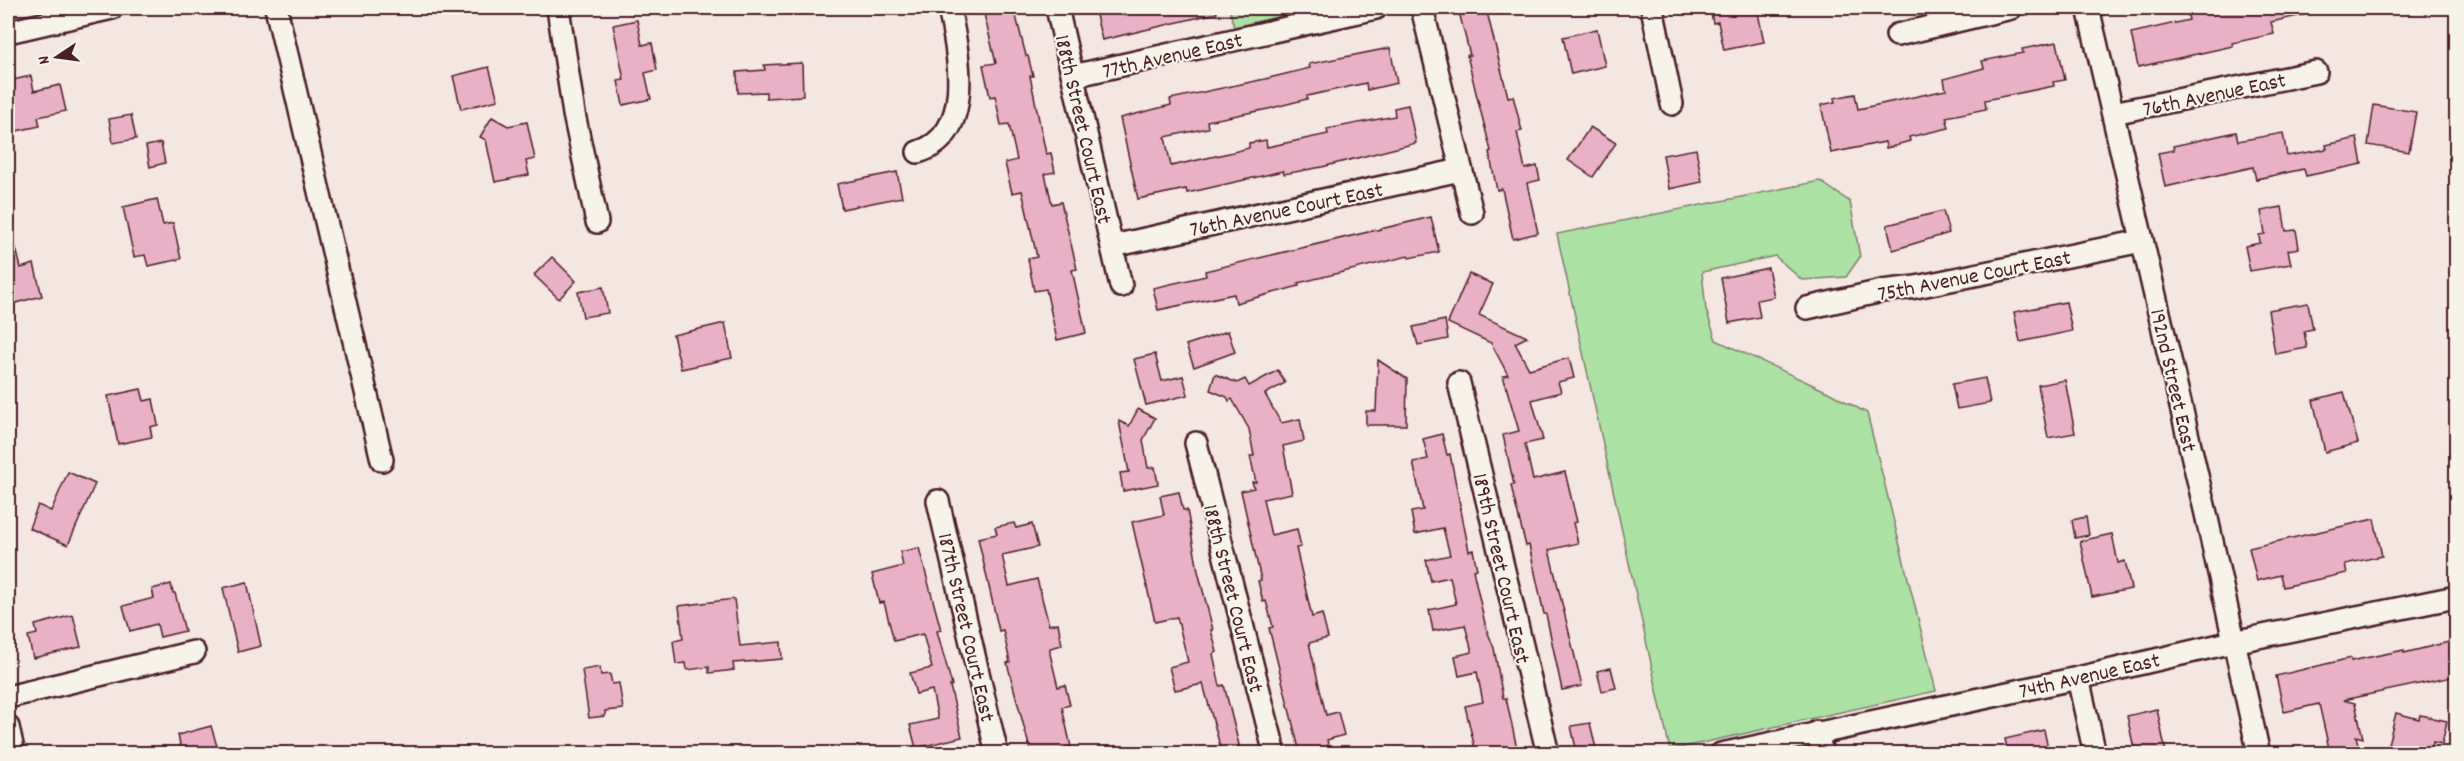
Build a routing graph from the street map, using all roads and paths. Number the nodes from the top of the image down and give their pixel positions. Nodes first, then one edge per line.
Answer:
1 (112, 8) edge
2 (276, 8) edge
3 (558, 8) edge
4 (949, 8) edge
5 (1057, 8) edge
6 (1376, 8) edge
7 (1422, 8) edge
8 (1653, 8) edge
9 (2011, 8) edge
10 (2088, 8) edge
11 (8, 32) edge
12 (1897, 35) dead end
13 (2316, 72) dead end
14 (1073, 76) junction
15 (1672, 104) dead end
16 (2113, 114) junction
17 (918, 152) dead end
18 (1460, 170) junction
19 (1472, 213) dead end
20 (597, 222) dead end
21 (2142, 241) junction
22 (1113, 246) junction
23 (1121, 286) dead end
24 (1807, 308) dead end
25 (1459, 383) dead end
26 (1196, 442) dead end
27 (382, 460) dead end
28 (938, 501) dead end
29 (2457, 597) edge
30 (2233, 642) junction
31 (194, 652) dead end
32 (2078, 678) junction
33 (8, 697) edge
34 (8, 727) edge
35 (1817, 732) junction
36 (14, 753) edge
37 (997, 753) edge
38 (1275, 753) edge
39 (1548, 753) edge
40 (1722, 753) edge
41 (1822, 753) edge
42 (2095, 753) edge
43 (2259, 753) edge

1 - 11 street
2 - 27 street
3 - 20 street
4 - 17 street
5 - 14 street, 188th Street Court East
6 - 14 street, 77th Avenue East
7 - 18 street
8 - 15 street
9 - 12 street
10 - 16 street, 192nd Street East
13 - 16 street, 76th Avenue East
14 - 22 street, 188th Street Court East
16 - 21 street, 192nd Street East
18 - 19 street
18 - 22 street, 76th Avenue Court East
21 - 24 street, 75th Avenue Court East
21 - 30 street, 192nd Street East
22 - 23 street, 188th Street Court East
25 - 39 street, 189th Street Court East
26 - 38 street, 188th Street Court East
28 - 37 street, 187th Street Court East
29 - 30 street, 74th Avenue East
30 - 32 street, 74th Avenue East
30 - 43 street, 192nd Street East
31 - 33 street
32 - 35 street, 74th Avenue East
32 - 42 street
34 - 36 street
35 - 40 street, 74th Avenue East
35 - 41 street

